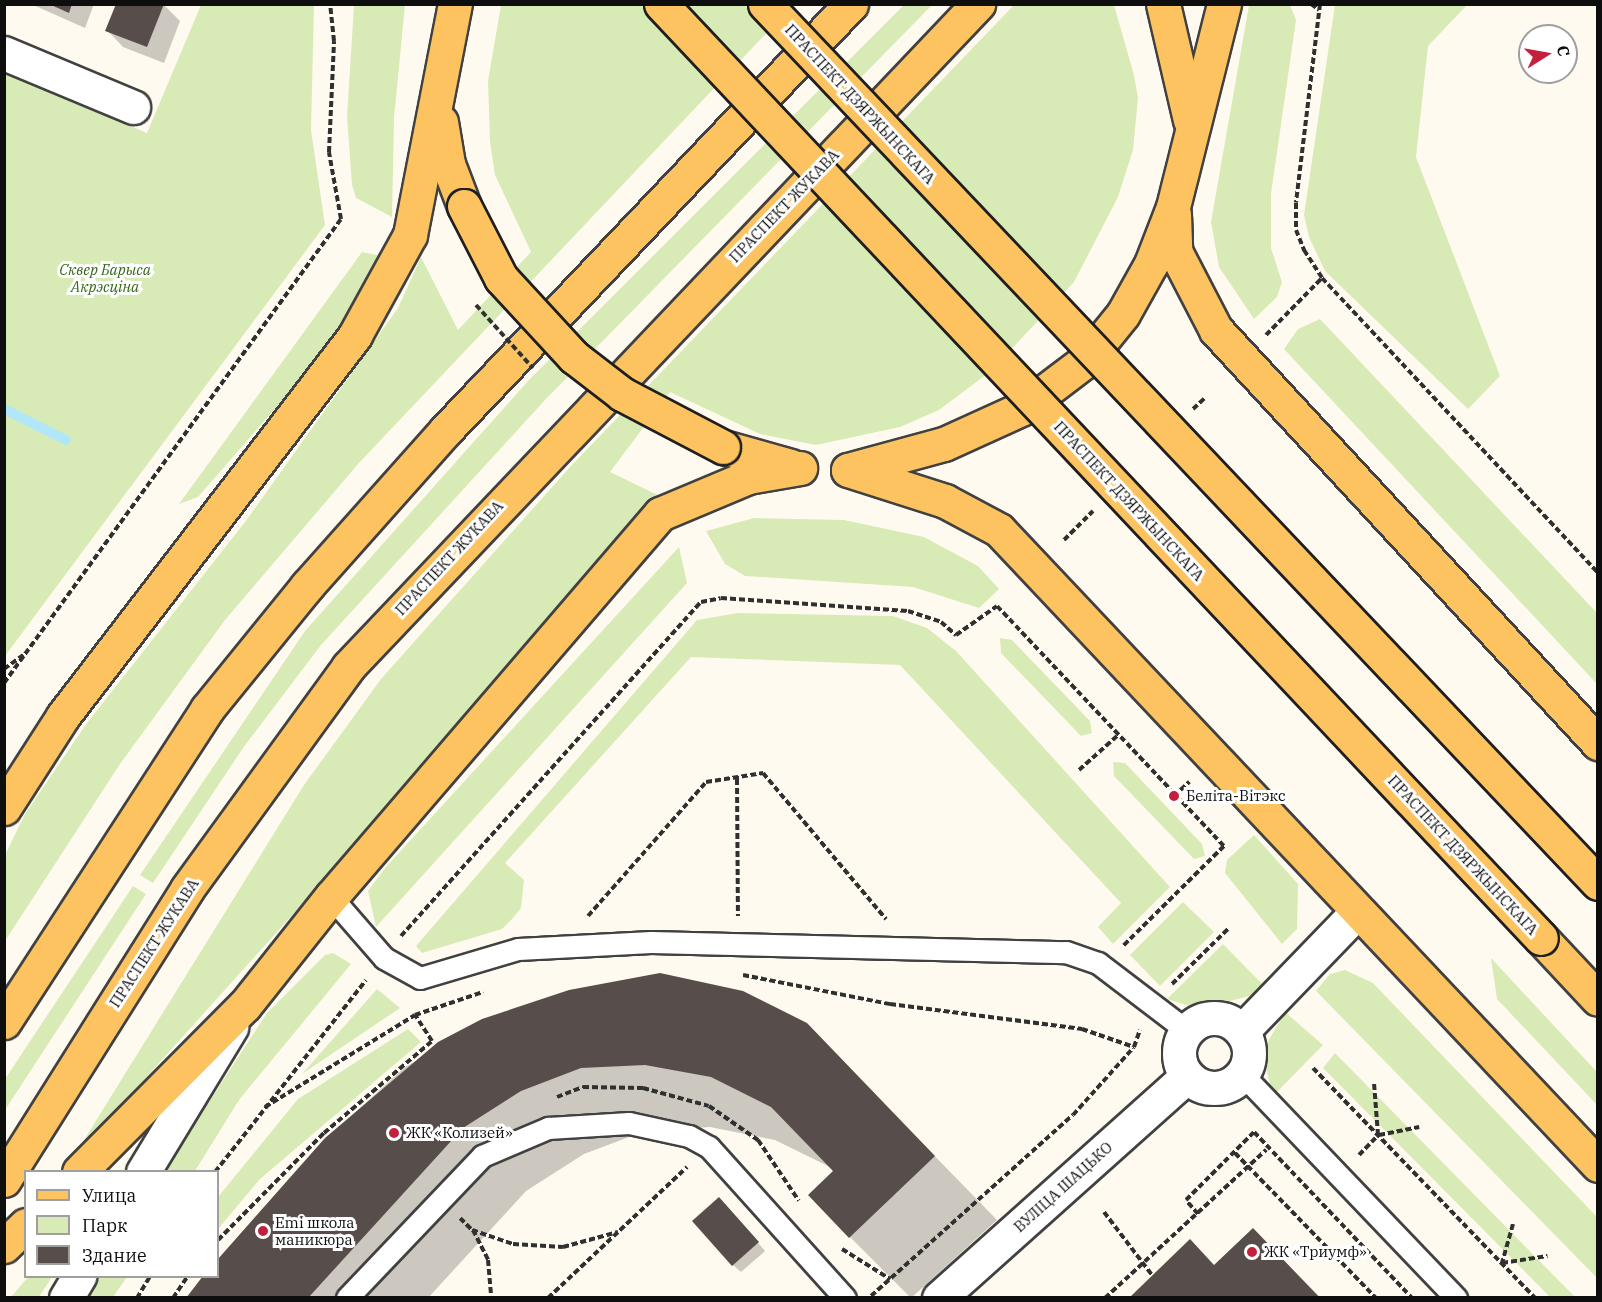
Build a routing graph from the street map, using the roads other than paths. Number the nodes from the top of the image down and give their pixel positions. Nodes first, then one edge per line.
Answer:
1 (440, 4) edge
2 (455, 4) edge
3 (661, 4) edge
4 (765, 4) edge
5 (851, 4) edge
6 (978, 4) edge
7 (1163, 4) edge
8 (1224, 4) edge
9 (447, 36) junction
10 (4, 53) edge
11 (440, 96) junction
12 (133, 106) dead end
13 (1191, 122) junction
14 (1173, 207) junction
15 (800, 468) junction
16 (848, 470) junction
17 (1598, 742) edge
18 (7, 802) edge
19 (1598, 884) edge
20 (331, 897) junction
21 (1357, 912) junction
22 (1598, 999) edge
23 (245, 1005) junction
24 (4, 1022) edge
25 (1186, 1030) junction
26 (1242, 1031) junction
27 (1242, 1074) junction
28 (1187, 1076) junction
29 (1598, 1165) edge
30 (81, 1170) edge
31 (144, 1170) edge
32 (4, 1180) edge
33 (24, 1227) edge
34 (4, 1246) edge
35 (78, 1278) edge
36 (66, 1298) edge
37 (347, 1298) edge
38 (845, 1298) edge
39 (939, 1298) edge
40 (1456, 1298) edge

1 - 9 main road
2 - 9 main road
3 - 22 main road, ПРАСПЕКТ ДЗЯРЖЫНСКАГА, bridge
4 - 19 main road, ПРАСПЕКТ ДЗЯРЖЫНСКАГА, bridge
5 - 24 main road
6 - 32 main road, ПРАСПЕКТ ЖУКАВА
7 - 13 main road
8 - 13 main road
9 - 11 main road
10 - 12 street
11 - 15 main road, bridge
11 - 18 main road
13 - 14 main road
14 - 16 main road
14 - 17 main road
15 - 16 main road
15 - 20 main road
16 - 21 main road
20 - 23 main road
20 - 25 lane
21 - 26 street
21 - 29 main road
23 - 30 main road
23 - 31 street
25 - 26 street
25 - 28 street
26 - 27 street
27 - 28 street
27 - 40 lane
28 - 39 street, ВУЛІЦА ШАЦЬКО
33 - 34 main road
35 - 36 street
37 - 38 lane

